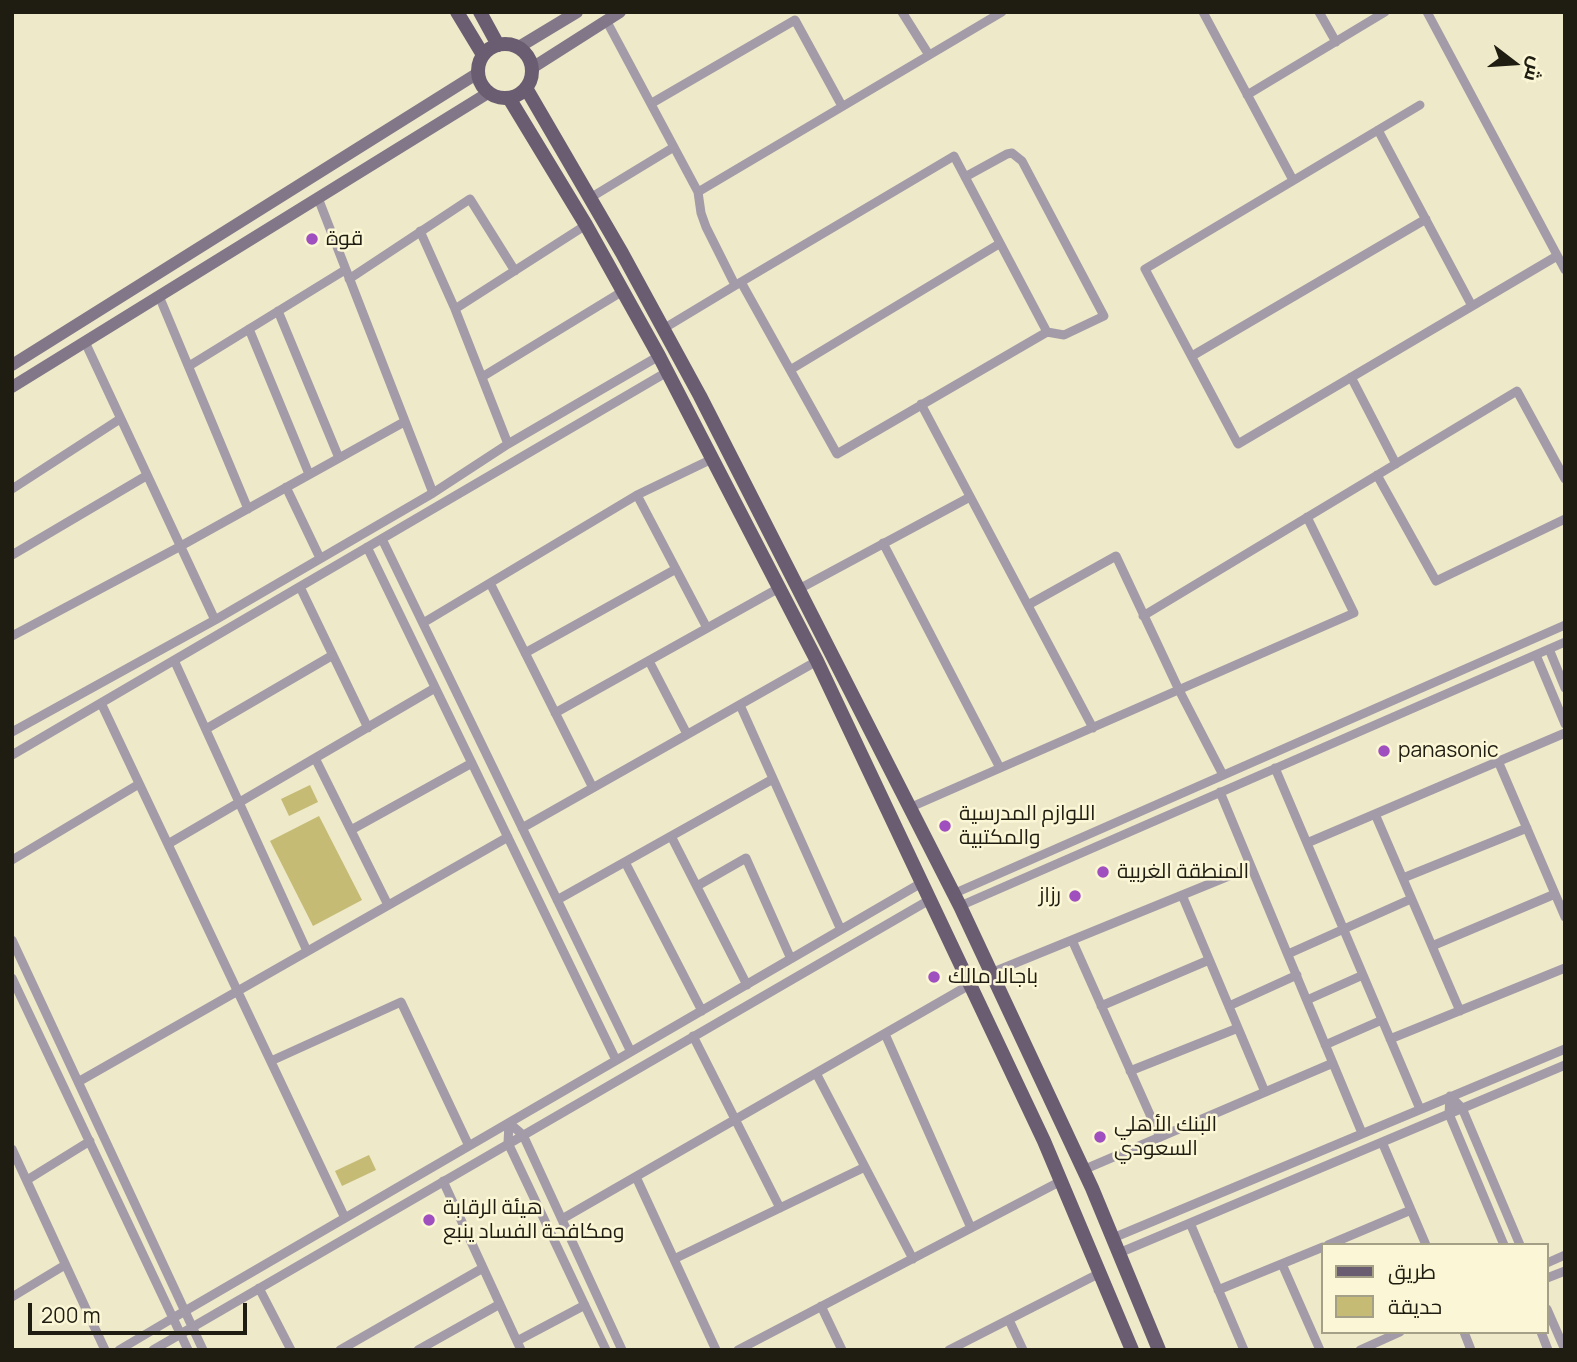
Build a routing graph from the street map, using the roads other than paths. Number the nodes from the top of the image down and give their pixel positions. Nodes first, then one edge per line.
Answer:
1 (457, 12) edge
2 (480, 12) edge
3 (577, 12) edge
4 (620, 12) edge
5 (902, 12) edge
6 (1002, 12) edge
7 (1203, 12) edge
8 (1319, 12) edge
9 (1385, 12) edge
10 (1427, 12) edge
11 (606, 20) junction
12 (1336, 42) junction
13 (498, 45) junction
14 (519, 47) junction
15 (483, 55) junction
16 (929, 55) junction
17 (532, 68) junction
18 (478, 73) junction
19 (526, 88) junction
20 (488, 93) junction
21 (1247, 95) junction
22 (509, 98) junction
23 (652, 103) junction
24 (1420, 105) dead end
25 (842, 106) junction
26 (1378, 130) junction
27 (674, 146) junction
28 (965, 177) junction
29 (1293, 180) junction
30 (698, 192) junction
31 (318, 198) junction
32 (590, 198) junction
33 (1426, 219) junction
34 (586, 225) junction
35 (420, 231) junction
36 (999, 244) junction
37 (1557, 256) junction
38 (1565, 270) edge
39 (515, 271) junction
40 (347, 274) junction
41 (738, 284) junction
42 (623, 291) junction
43 (159, 296) junction
44 (1472, 306) junction
45 (455, 309) junction
46 (278, 311) junction
47 (249, 329) junction
48 (663, 329) junction
49 (1046, 332) junction
50 (85, 342) junction
51 (659, 356) junction
52 (1192, 356) junction
53 (12, 365) edge
54 (189, 366) junction
55 (790, 370) junction
56 (667, 372) junction
57 (482, 377) junction
58 (1351, 377) junction
59 (12, 387) edge
60 (921, 404) junction
61 (120, 419) junction
62 (404, 422) junction
63 (508, 444) junction
64 (339, 458) junction
65 (712, 459) junction
66 (1396, 464) junction
67 (309, 474) junction
68 (1377, 475) junction
69 (146, 476) junction
70 (1565, 479) edge
71 (286, 487) junction
72 (12, 489) edge
73 (433, 493) junction
74 (637, 495) junction
75 (970, 497) junction
76 (248, 509) junction
77 (1307, 517) junction
78 (1565, 519) edge
79 (382, 539) junction
80 (883, 543) junction
81 (179, 547) junction
82 (367, 547) junction
83 (12, 555) edge
84 (320, 558) junction
85 (676, 569) junction
86 (490, 583) junction
87 (300, 587) junction
88 (779, 588) junction
89 (799, 589) junction
90 (1027, 605) junction
91 (1143, 615) junction
92 (215, 620) junction
93 (423, 623) junction
94 (1565, 625) edge
95 (707, 628) junction
96 (12, 636) edge
97 (1565, 642) edge
98 (1549, 649) junction
99 (525, 653) junction
100 (333, 655) junction
101 (1535, 655) junction
102 (174, 660) junction
103 (649, 661) junction
104 (817, 661) junction
105 (435, 688) junction
106 (1565, 688) edge
107 (1179, 690) junction
108 (101, 703) junction
109 (740, 705) junction
110 (555, 713) junction
111 (468, 716) junction
112 (12, 720) edge
113 (452, 723) junction
114 (1565, 724) edge
115 (368, 728) junction
116 (1093, 728) junction
117 (206, 729) junction
118 (14, 730) edge
119 (1565, 733) edge
120 (687, 734) junction
121 (12, 755) edge
122 (315, 758) junction
123 (1498, 761) junction
124 (472, 763) junction
125 (1000, 768) junction
126 (1275, 768) junction
127 (1223, 775) junction
128 (774, 779) junction
129 (139, 784) junction
130 (593, 788) junction
131 (1220, 792) junction
132 (239, 802) junction
133 (909, 808) junction
134 (1375, 814) junction
135 (522, 828) junction
136 (1527, 828) junction
137 (351, 830) junction
138 (671, 836) junction
139 (508, 837) junction
140 (1307, 843) junction
141 (168, 844) junction
142 (12, 860) edge
143 (625, 862) junction
144 (1251, 867) junction
145 (1403, 878) junction
146 (923, 882) junction
147 (698, 886) junction
148 (1555, 894) junction
149 (1182, 895) junction
150 (931, 899) junction
151 (1411, 899) junction
152 (557, 900) junction
153 (956, 900) junction
154 (388, 905) junction
155 (1565, 916) edge
156 (1344, 929) junction
157 (841, 930) junction
158 (12, 940) edge
159 (1072, 940) junction
160 (1432, 946) junction
161 (307, 951) junction
162 (1288, 954) junction
163 (791, 959) junction
164 (1209, 960) junction
165 (1565, 968) edge
166 (991, 973) junction
167 (1297, 975) junction
168 (1363, 975) junction
169 (12, 978) edge
170 (971, 984) junction
171 (747, 985) junction
172 (237, 991) junction
173 (22, 999) junction
174 (1307, 1000) junction
175 (12, 1006) edge
176 (1101, 1006) junction
177 (1229, 1006) junction
178 (702, 1011) junction
179 (1460, 1011) junction
180 (1382, 1020) junction
181 (1238, 1028) junction
182 (885, 1034) junction
183 (693, 1036) junction
184 (1391, 1039) junction
185 (1325, 1045) junction
186 (1565, 1049) edge
187 (631, 1052) junction
188 (617, 1060) junction
189 (271, 1061) junction
190 (1333, 1063) junction
191 (1565, 1065) edge
192 (1130, 1071) junction
193 (816, 1073) junction
194 (78, 1082) junction
195 (1265, 1092) junction
196 (1450, 1096) junction
197 (1462, 1108) junction
198 (1420, 1109) junction
199 (1449, 1114) junction
200 (736, 1119) junction
201 (509, 1123) junction
202 (1362, 1133) junction
203 (523, 1135) junction
204 (1160, 1137) junction
205 (90, 1141) junction
206 (1382, 1142) junction
207 (508, 1143) junction
208 (469, 1146) junction
209 (12, 1149) edge
210 (865, 1167) junction
211 (1083, 1170) junction
212 (636, 1177) junction
213 (27, 1180) junction
214 (443, 1181) junction
215 (1061, 1181) junction
216 (780, 1208) junction
217 (1411, 1210) junction
218 (345, 1218) junction
219 (562, 1220) junction
220 (1190, 1223) junction
221 (971, 1228) junction
222 (1113, 1238) junction
223 (1345, 1241) edge
224 (1425, 1243) edge
225 (1503, 1243) edge
226 (1519, 1243) edge
227 (1322, 1247) edge
228 (1119, 1252) junction
229 (1565, 1255) edge
230 (674, 1259) junction
231 (913, 1259) junction
232 (1549, 1262) edge
233 (1282, 1264) junction
234 (65, 1265) junction
235 (483, 1268) junction
236 (1100, 1273) junction
237 (260, 1287) junction
238 (1219, 1290) junction
239 (12, 1297) edge
240 (500, 1304) junction
241 (585, 1305) junction
242 (821, 1306) junction
243 (185, 1311) junction
244 (1549, 1313) edge
245 (173, 1318) junction
246 (1009, 1320) junction
247 (192, 1326) junction
248 (181, 1333) junction
249 (1389, 1335) edge
250 (519, 1345) edge
251 (105, 1350) edge
252 (119, 1350) edge
253 (153, 1350) edge
254 (188, 1350) edge
255 (203, 1350) edge
256 (291, 1350) edge
257 (340, 1350) edge
258 (418, 1350) edge
259 (606, 1350) edge
260 (622, 1350) edge
261 (716, 1350) edge
262 (738, 1350) edge
263 (842, 1350) edge
264 (949, 1350) edge
265 (1023, 1350) edge
266 (1132, 1350) edge
267 (1159, 1350) edge
268 (1244, 1350) edge
269 (1320, 1350) edge
270 (1360, 1350) edge
271 (1565, 1350) edge

1 - 15 main road
2 - 13 main road
3 - 14 main road
4 - 11 main road
5 - 16 street
6 - 16 street
7 - 21 street
8 - 12 street
9 - 12 street
10 - 37 street
11 - 17 main road
11 - 23 street
12 - 21 street
13 - 14 main road
13 - 15 main road
14 - 17 main road
15 - 18 main road
16 - 25 street
17 - 19 main road
18 - 20 main road
18 - 53 main road
19 - 22 main road
19 - 32 main road
20 - 22 main road
20 - 31 main road
21 - 29 street
22 - 34 main road
23 - 25 street
23 - 27 street
24 - 26 street
25 - 30 street
26 - 29 street
26 - 33 street
27 - 30 street
27 - 32 street
28 - 36 street
28 - 41 street
28 - 49 street
29 - 52 street
30 - 41 street
31 - 40 street
31 - 43 main road
32 - 48 main road
33 - 44 street
33 - 52 street
34 - 39 street
34 - 42 main road
35 - 39 street
35 - 40 street
35 - 45 street
36 - 49 street
36 - 55 street
37 - 38 street
37 - 44 street
39 - 45 street
40 - 46 street
40 - 62 street
41 - 48 street
41 - 55 street
42 - 51 main road
42 - 57 street
43 - 50 main road
43 - 54 street
44 - 58 street
45 - 57 street
46 - 47 street
46 - 64 street
47 - 54 street
47 - 67 street
48 - 89 main road
49 - 60 street
50 - 59 main road
50 - 61 street
51 - 56 main road
51 - 63 street
52 - 58 street
54 - 76 street
55 - 60 street
56 - 65 main road
56 - 79 street
57 - 63 street
58 - 66 street
60 - 75 street
61 - 69 street
61 - 72 street
62 - 64 street
62 - 73 street
63 - 73 street
64 - 67 street
65 - 74 street
65 - 88 main road
66 - 68 street
66 - 70 street
67 - 71 street
68 - 77 street
68 - 78 street
69 - 81 street
69 - 83 street
71 - 76 street
71 - 84 street
73 - 84 street
74 - 85 street
74 - 86 street
75 - 80 street
75 - 90 street
76 - 81 street
77 - 91 street
77 - 107 street
79 - 82 street
79 - 93 street
80 - 89 street
80 - 125 street
81 - 92 street
81 - 96 street
82 - 87 street
82 - 105 street
84 - 92 street
85 - 95 street
85 - 99 street
86 - 93 street
86 - 99 street
87 - 100 street
87 - 102 street
88 - 95 street
88 - 104 main road
89 - 133 main road
90 - 91 street
90 - 116 street
91 - 107 street
92 - 118 street
93 - 111 street
94 - 127 street
95 - 103 street
97 - 98 street
98 - 101 street
98 - 106 street
99 - 110 street
100 - 115 street
100 - 117 street
101 - 114 street
101 - 126 street
102 - 108 street
102 - 117 street
103 - 110 street
103 - 120 street
104 - 109 street
104 - 146 main road
105 - 113 street
105 - 115 street
107 - 116 street
107 - 127 street
108 - 121 street
108 - 129 street
109 - 120 street
109 - 128 street
110 - 130 street
111 - 113 street
111 - 135 street
112 - 118 street
113 - 124 street
115 - 122 street
116 - 125 street
117 - 132 street
119 - 123 street
120 - 130 street
122 - 132 street
122 - 137 street
123 - 134 street
123 - 136 street
124 - 137 street
124 - 139 street
125 - 133 street
126 - 131 street
126 - 140 street
127 - 153 street
128 - 138 street
128 - 157 street
129 - 141 street
129 - 142 street
130 - 135 street
131 - 144 street
131 - 153 street
132 - 141 street
132 - 161 street
133 - 153 main road
134 - 140 street
134 - 145 street
135 - 152 street
136 - 145 street
136 - 148 street
137 - 154 street
138 - 143 street
138 - 147 street
139 - 154 street
139 - 188 street
140 - 156 street
141 - 172 street
143 - 152 street
143 - 178 street
144 - 149 street
144 - 162 street
145 - 151 street
146 - 150 main road
146 - 157 street
147 - 163 street
147 - 171 street
148 - 155 street
148 - 160 street
149 - 159 street
149 - 164 street
150 - 170 main road
150 - 183 street
151 - 156 street
151 - 160 street
152 - 187 street
153 - 166 main road
154 - 161 street
156 - 162 street
156 - 168 street
157 - 163 street
158 - 194 street
159 - 166 street
159 - 176 street
160 - 179 street
161 - 172 street
162 - 167 street
163 - 171 street
164 - 176 street
164 - 177 street
165 - 179 street
166 - 211 main road
167 - 174 street
167 - 177 street
168 - 174 street
168 - 180 street
169 - 173 street
170 - 182 street
170 - 215 main road
171 - 178 street
172 - 189 street
172 - 194 street
173 - 175 street
173 - 205 street
174 - 185 street
176 - 192 street
177 - 181 street
178 - 187 street
179 - 184 street
180 - 184 street
180 - 185 street
181 - 192 street
181 - 195 street
182 - 193 street
182 - 221 street
183 - 200 street
183 - 203 street
184 - 198 street
185 - 190 street
186 - 196 street
187 - 188 street
188 - 201 street
189 - 208 street
189 - 218 street
190 - 195 street
190 - 202 street
191 - 197 street
192 - 204 street
193 - 200 street
193 - 210 street
194 - 243 street
195 - 204 street
196 - 197 street
196 - 198 street
196 - 199 street
197 - 199 street
197 - 226 street
198 - 202 street
199 - 206 street
199 - 225 street
200 - 212 street
200 - 216 street
201 - 203 street
201 - 207 street
201 - 208 street
202 - 222 street
203 - 207 street
203 - 219 street
204 - 211 street
205 - 213 street
205 - 245 street
206 - 217 street
206 - 220 street
207 - 214 street
207 - 241 street
208 - 218 street
209 - 213 street
210 - 216 street
210 - 231 street
211 - 222 main road
212 - 219 street
212 - 230 street
213 - 234 street
214 - 235 street
214 - 237 street
215 - 221 street
215 - 236 main road
216 - 230 street
217 - 223 street
217 - 224 street
218 - 243 street
219 - 260 street
220 - 228 street
220 - 238 street
221 - 231 street
222 - 228 main road
227 - 233 street
228 - 267 main road
229 - 232 street
230 - 261 street
231 - 242 street
233 - 238 street
233 - 269 street
234 - 239 street
234 - 251 street
235 - 240 street
235 - 257 street
236 - 246 street
236 - 266 main road
237 - 247 street
237 - 256 street
238 - 268 street
240 - 250 street
240 - 258 street
241 - 250 street
241 - 259 street
242 - 262 street
242 - 263 street
243 - 245 street
243 - 247 street
244 - 271 street
245 - 248 street
245 - 252 street
246 - 264 street
246 - 265 street
247 - 248 street
247 - 255 street
248 - 253 street
248 - 254 street
249 - 270 street

